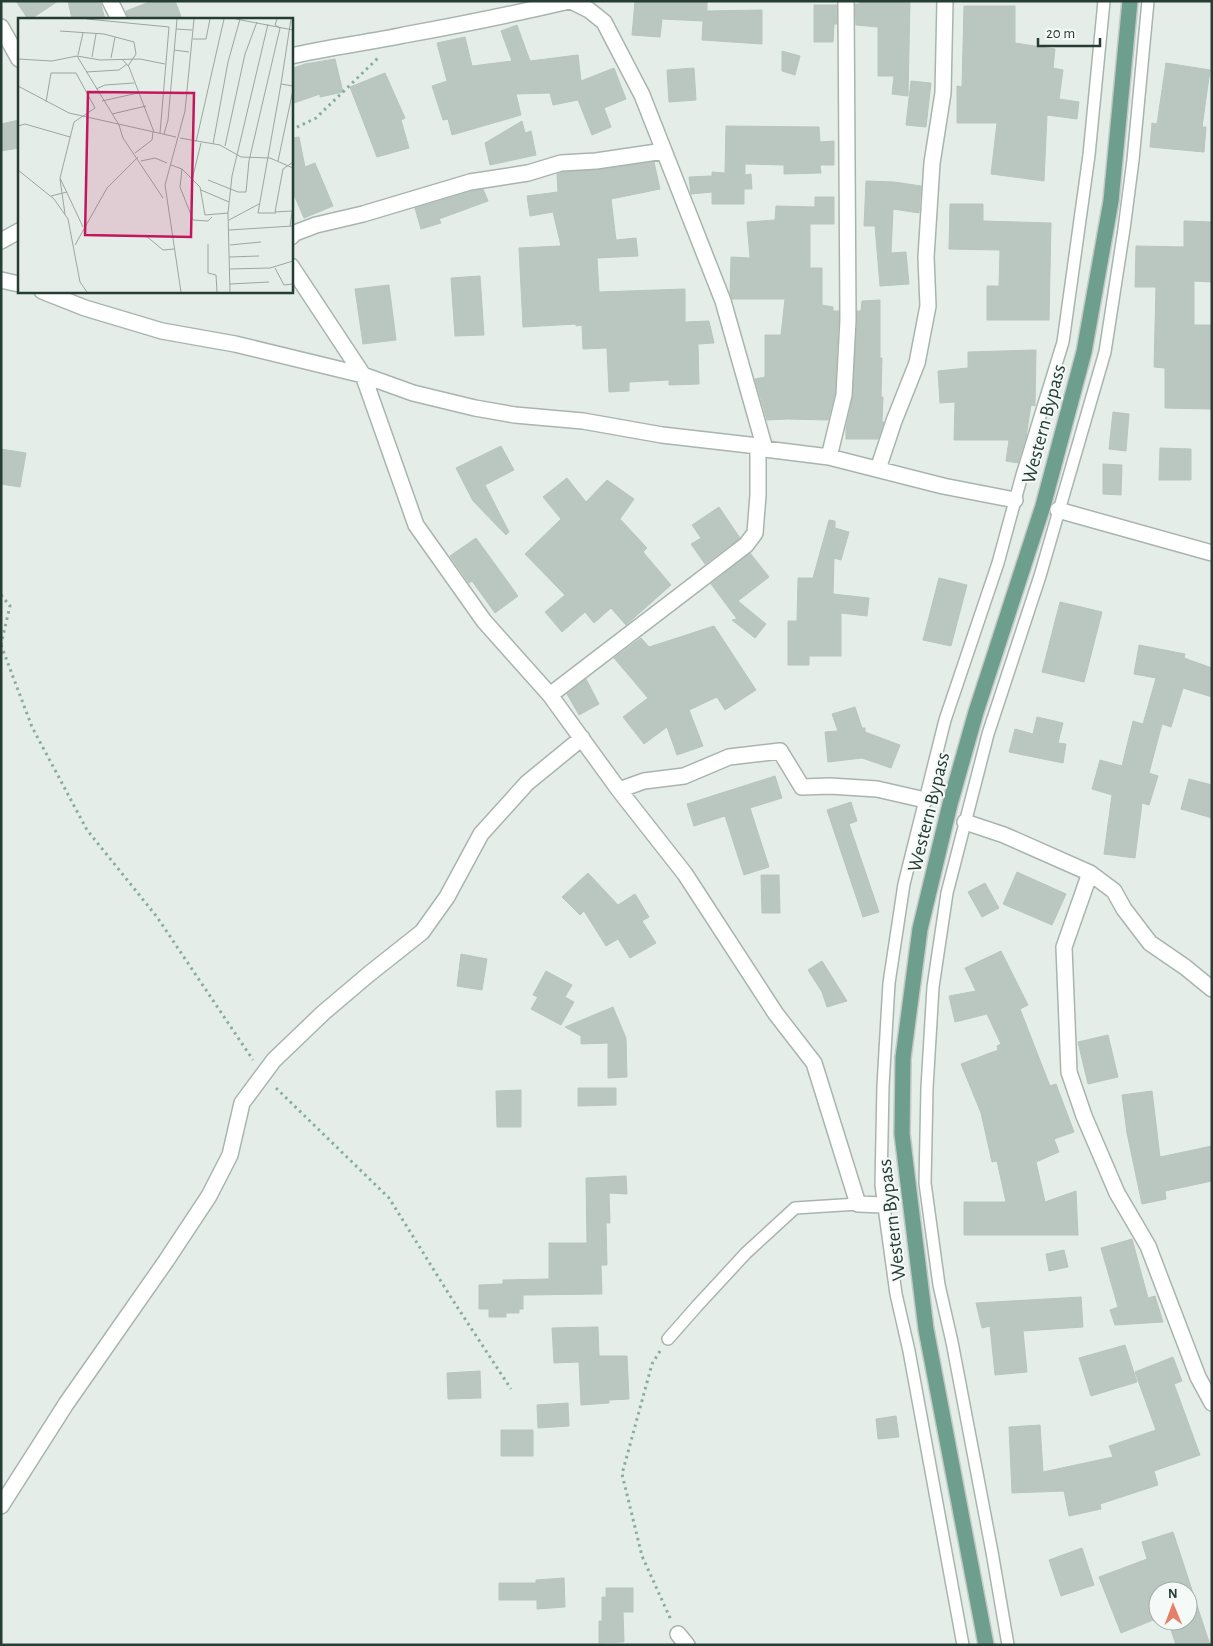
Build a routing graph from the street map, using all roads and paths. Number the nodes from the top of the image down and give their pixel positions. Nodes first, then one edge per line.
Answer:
1 (110, 1) edge
2 (570, 1) edge
3 (846, 1) edge
4 (945, 1) edge
5 (1104, 1) edge
6 (1130, 1) edge
7 (1148, 1) edge
8 (118, 18) edge
9 (1, 27) edge
10 (402, 36) junction
11 (292, 56) edge
12 (18, 57) edge
13 (292, 130) edge
14 (664, 151) junction
15 (18, 232) edge
16 (292, 236) edge
17 (1, 241) edge
18 (292, 268) edge
19 (1, 280) edge
20 (18, 284) edge
21 (45, 292) edge
22 (363, 375) junction
23 (762, 448) junction
24 (829, 457) junction
25 (878, 469) junction
26 (1015, 500) junction
27 (1058, 510) junction
28 (1212, 553) edge
29 (1, 595) edge
30 (1, 644) edge
31 (550, 695) junction
32 (582, 738) junction
33 (618, 790) junction
34 (925, 800) junction
35 (965, 822) junction
36 (1090, 873) junction
37 (1212, 989) edge
38 (263, 1074) junction
39 (858, 1204) junction
40 (884, 1205) junction
41 (668, 1339) joint
42 (511, 1389) dead end
43 (1212, 1403) edge
44 (1, 1506) edge
45 (683, 1639) edge
46 (963, 1645) edge
47 (986, 1645) edge
48 (1008, 1645) edge

1 - 8 street
2 - 10 street
2 - 14 street
3 - 24 street
4 - 25 street
5 - 26 lane
6 - 47 main road, Western Bypass
7 - 27 lane
9 - 12 street
10 - 11 street
10 - 13 path
14 - 16 street
14 - 23 street
15 - 17 street
18 - 22 street
19 - 20 street
21 - 22 street
22 - 23 street
22 - 31 street
23 - 24 street
23 - 31 street
24 - 25 street
25 - 26 street
26 - 34 lane
27 - 28 street
27 - 35 lane
29 - 30 path
30 - 38 path
31 - 32 street
32 - 33 street
32 - 38 street
33 - 34 street
33 - 39 street
34 - 40 lane
35 - 36 street
35 - 48 lane
36 - 37 street
36 - 43 street
38 - 42 path
38 - 44 street
39 - 40 street
39 - 41 lane
40 - 46 lane
41 - 45 path

